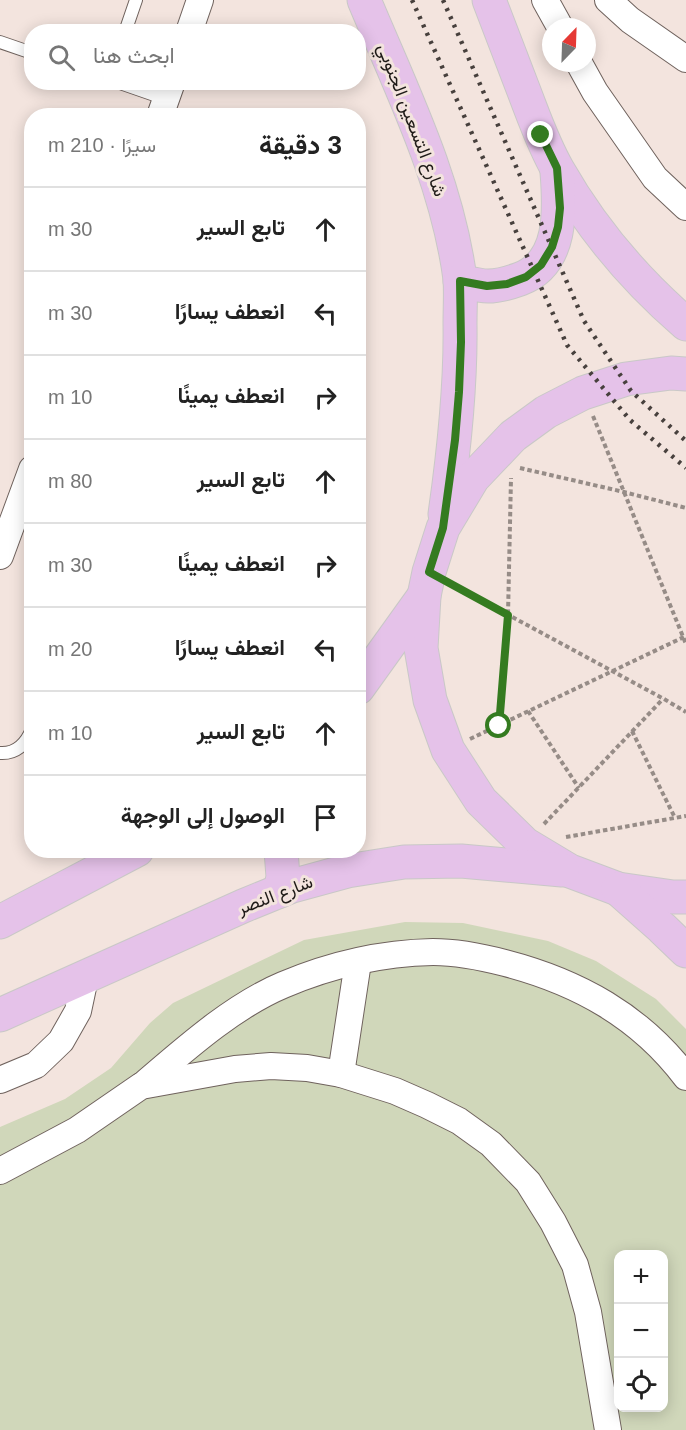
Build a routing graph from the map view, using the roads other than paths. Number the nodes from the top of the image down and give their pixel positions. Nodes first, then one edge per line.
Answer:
1 (136, 0) edge
2 (200, 0) edge
3 (364, 0) edge
4 (489, 0) edge
5 (545, 0) edge
6 (608, 0) edge
7 (555, 18) edge
8 (128, 24) edge
9 (192, 24) edge
10 (0, 42) edge
11 (24, 50) edge
12 (686, 59) edge
13 (584, 72) edge
14 (140, 90) edge
15 (166, 99) edge
16 (557, 168) junction
17 (686, 207) edge
18 (460, 281) junction
19 (686, 324) edge
20 (686, 374) edge
21 (24, 490) edge
22 (443, 528) junction
23 (0, 554) edge
24 (427, 584) junction
25 (366, 676) edge
26 (24, 744) edge
27 (0, 753) edge
28 (122, 858) edge
29 (282, 858) edge
30 (570, 871) junction
31 (618, 889) junction
32 (280, 891) junction
33 (686, 897) edge
34 (0, 922) edge
35 (686, 951) edge
36 (358, 962) junction
37 (85, 978) junction
38 (0, 1015) edge
39 (341, 1074) junction
40 (686, 1077) edge
41 (0, 1080) edge
42 (141, 1086) junction
43 (0, 1170) edge
44 (608, 1430) edge

1 - 8 lane
2 - 9 street
3 - 18 main road, شارع التسعين الجنوبي
4 - 16 main road
5 - 7 street
6 - 12 street
10 - 11 lane
13 - 17 street
14 - 15 lane
16 - 18 main road
16 - 19 main road
18 - 22 main road, شارع التسعين الجنوبي
20 - 22 main road
21 - 23 street
22 - 24 main road
24 - 25 main road
24 - 30 main road
26 - 27 lane
28 - 34 main road
29 - 32 main road
30 - 31 main road
30 - 32 main road, شارع النصر
31 - 33 main road
31 - 35 main road
32 - 37 main road, شارع النصر
36 - 39 street
36 - 40 street
36 - 42 street
37 - 38 main road, شارع النصر
37 - 41 street
39 - 42 street
39 - 44 street
42 - 43 street

